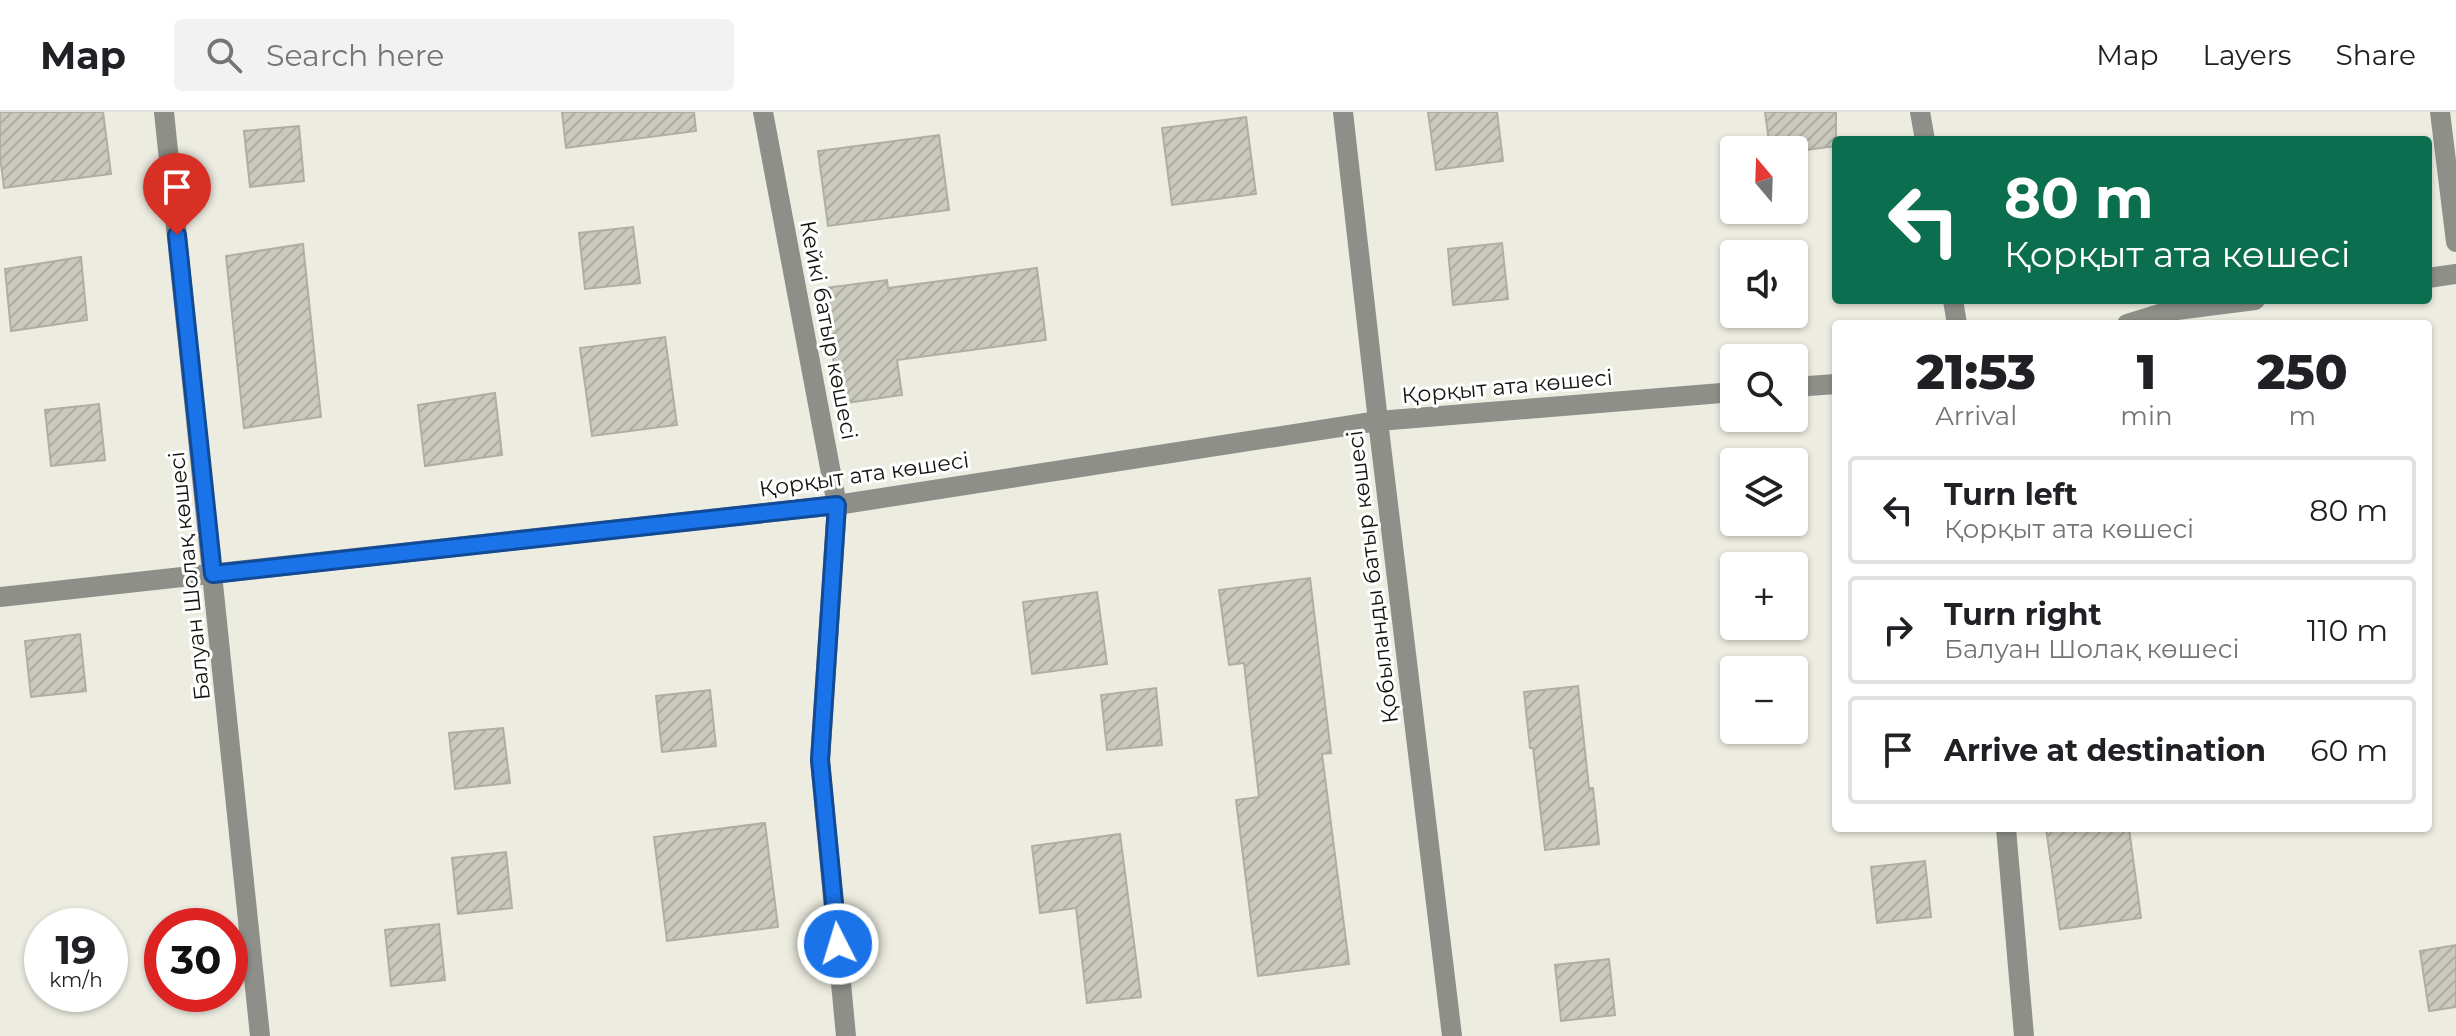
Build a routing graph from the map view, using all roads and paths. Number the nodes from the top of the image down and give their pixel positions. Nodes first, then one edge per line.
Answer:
1 (164, 112) edge
2 (763, 112) edge
3 (1343, 112) edge
4 (1920, 112) edge
5 (2440, 112) edge
6 (1924, 136) edge
7 (2456, 242) edge
8 (2456, 274) edge
9 (2432, 277) edge
10 (2224, 304) edge
11 (2140, 320) edge
12 (1832, 384) edge
13 (1808, 386) edge
14 (1720, 393) edge
15 (1378, 421) junction
16 (837, 505) junction
17 (213, 574) junction
18 (0, 597) edge
19 (2006, 832) edge
20 (260, 1036) edge
21 (846, 1036) edge
22 (1452, 1036) edge
23 (2024, 1036) edge

1 - 17 street, Балуан Шолақ көшесі
2 - 16 street, Кейкі батыр көшесі
3 - 15 street, Қобыланды батыр көшесі
4 - 6 street
5 - 7 street
8 - 9 street
10 - 11 street
12 - 13 street
14 - 15 street, Қорқыт ата көшесі
15 - 16 street, Қорқыт ата көшесі
15 - 22 street, Қобыланды батыр көшесі
16 - 17 street, Қорқыт ата көшесі
16 - 21 street, Кейкі батыр көшесі
17 - 18 street, Қорқыт ата көшесі
17 - 20 street, Балуан Шолақ көшесі
19 - 23 street

